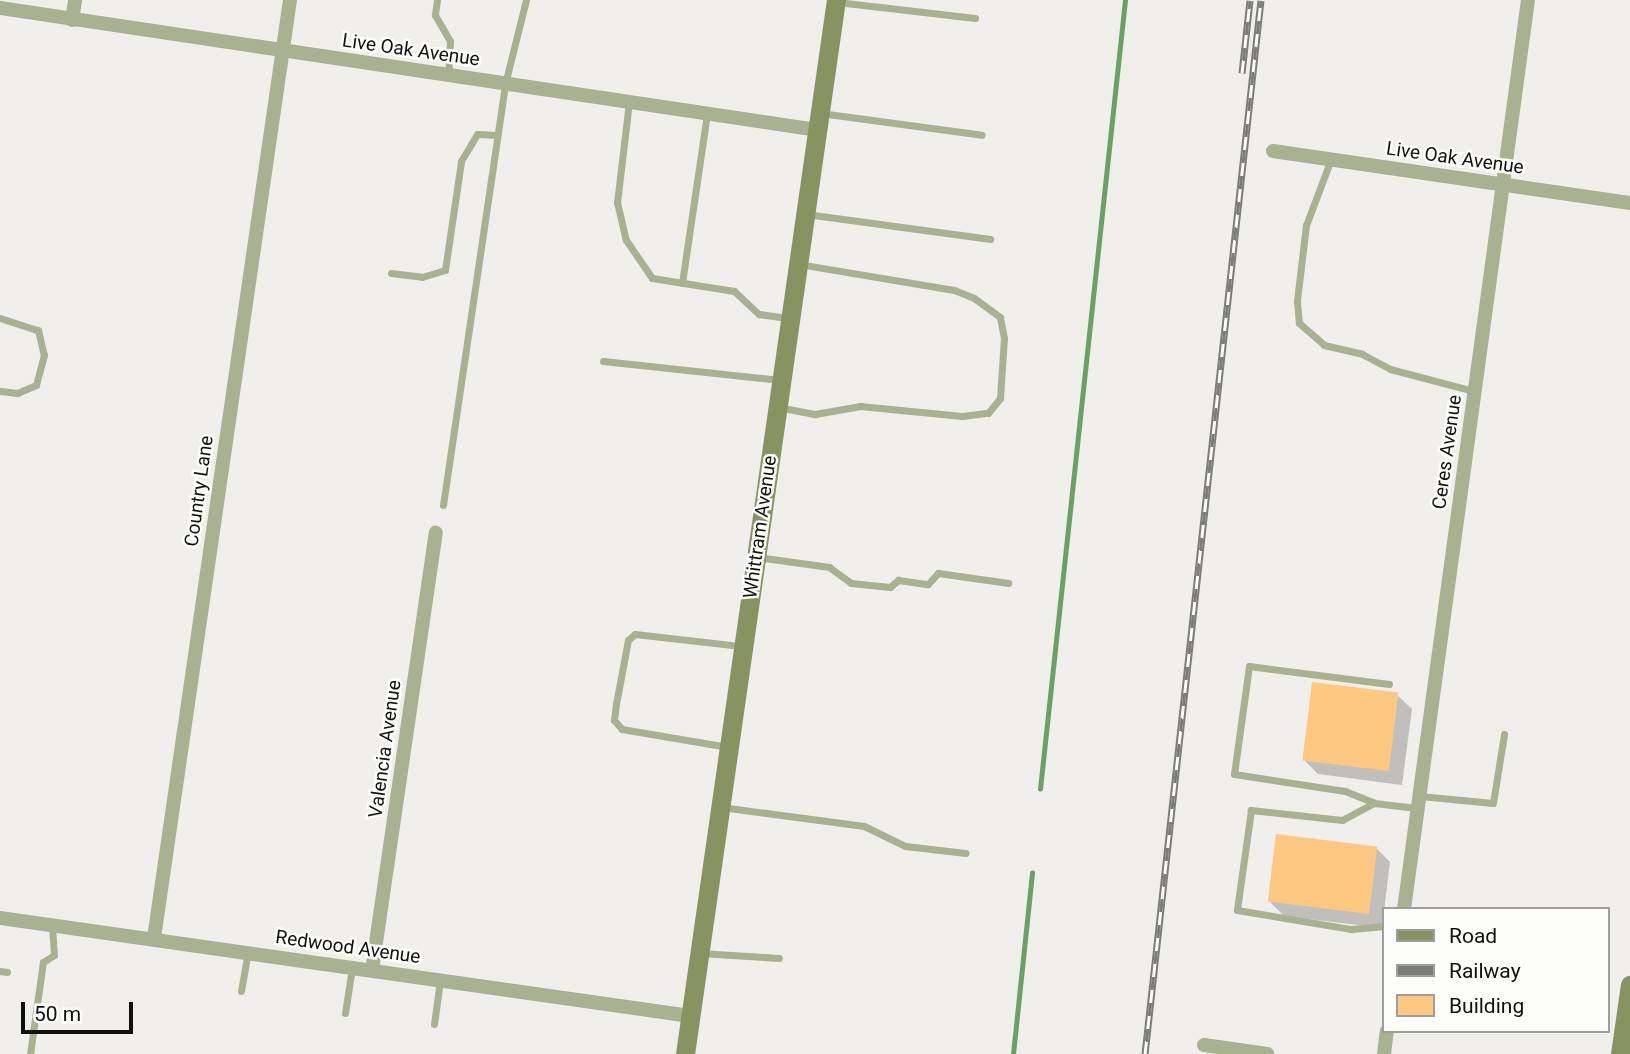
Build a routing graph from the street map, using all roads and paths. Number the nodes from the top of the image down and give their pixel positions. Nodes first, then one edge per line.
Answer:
1 (75, 0) edge
2 (290, 0) edge
3 (437, 0) edge
4 (526, 0) edge
5 (1528, 0) edge
6 (836, 1) edge
7 (0, 8) edge
8 (975, 18) dead end
9 (72, 20) junction
10 (283, 50) junction
11 (448, 75) junction
12 (505, 83) junction
13 (629, 102) junction
14 (707, 114) junction
15 (818, 122) junction
16 (497, 135) junction
17 (982, 135) dead end
18 (1273, 151) dead end
19 (1331, 159) junction
20 (1503, 185) junction
21 (1630, 204) edge
22 (805, 214) junction
23 (990, 239) dead end
24 (798, 264) junction
25 (391, 273) dead end
26 (682, 283) junction
27 (0, 318) edge
28 (790, 318) junction
29 (603, 361) dead end
30 (781, 380) junction
31 (0, 391) edge
32 (1475, 391) junction
33 (778, 407) junction
34 (443, 505) dead end
35 (436, 533) dead end
36 (756, 557) junction
37 (1007, 583) dead end
38 (743, 646) junction
39 (1389, 684) dead end
40 (1504, 734) dead end
41 (729, 747) junction
42 (1419, 802) junction
43 (1374, 803) junction
44 (720, 807) junction
45 (966, 853) dead end
46 (1404, 907) edge
47 (0, 918) edge
48 (52, 925) junction
49 (1382, 926) edge
50 (154, 938) junction
51 (248, 952) junction
52 (699, 953) junction
53 (779, 958) dead end
54 (352, 967) junction
55 (372, 970) junction
56 (440, 980) junction
57 (1630, 985) edge
58 (241, 991) dead end
59 (345, 1013) dead end
60 (690, 1016) junction
61 (434, 1024) dead end
62 (1387, 1033) edge
63 (1203, 1050) edge
64 (30, 1054) edge
65 (685, 1054) edge
66 (1267, 1054) edge
67 (1384, 1054) edge
68 (1620, 1054) edge

1 - 9 street
2 - 10 street
3 - 11 lane
4 - 12 lane
5 - 20 street, Ceres Avenue
6 - 8 lane
6 - 15 street, Whittram Avenue
7 - 9 street, Live Oak Avenue
9 - 10 street, Live Oak Avenue
10 - 11 street, Live Oak Avenue
10 - 50 street, Country Lane
11 - 12 street, Live Oak Avenue
12 - 13 street, Live Oak Avenue
12 - 16 lane
13 - 14 street, Live Oak Avenue
13 - 26 lane
14 - 15 street, Live Oak Avenue
14 - 26 lane
15 - 17 lane
15 - 22 street, Whittram Avenue
16 - 25 lane
16 - 34 lane
18 - 19 street, Live Oak Avenue
19 - 20 street, Live Oak Avenue
19 - 32 lane
20 - 21 street, Live Oak Avenue
20 - 32 street, Ceres Avenue
22 - 23 lane
22 - 24 street, Whittram Avenue
24 - 28 street, Whittram Avenue
24 - 33 lane
26 - 28 lane
27 - 31 lane
28 - 30 street, Whittram Avenue
29 - 30 lane
30 - 33 street, Whittram Avenue
32 - 42 street, Ceres Avenue
33 - 36 street, Whittram Avenue
35 - 55 street, Valencia Avenue
36 - 37 lane
36 - 38 street, Whittram Avenue
38 - 41 street, Whittram Avenue
38 - 41 lane
39 - 43 lane
40 - 42 lane
41 - 44 street, Whittram Avenue
42 - 43 lane
42 - 46 street, Ceres Avenue
43 - 49 lane
44 - 45 lane
44 - 52 street, Whittram Avenue
47 - 48 street, Redwood Avenue
48 - 50 street, Redwood Avenue
48 - 64 lane
50 - 51 street, Redwood Avenue
51 - 54 street, Redwood Avenue
51 - 58 lane
52 - 53 lane
52 - 60 street, Whittram Avenue
54 - 55 street, Redwood Avenue
54 - 59 lane
55 - 56 street, Redwood Avenue
56 - 60 street, Redwood Avenue
56 - 61 lane
57 - 68 street
60 - 65 street, Whittram Avenue
62 - 67 street
63 - 66 street

